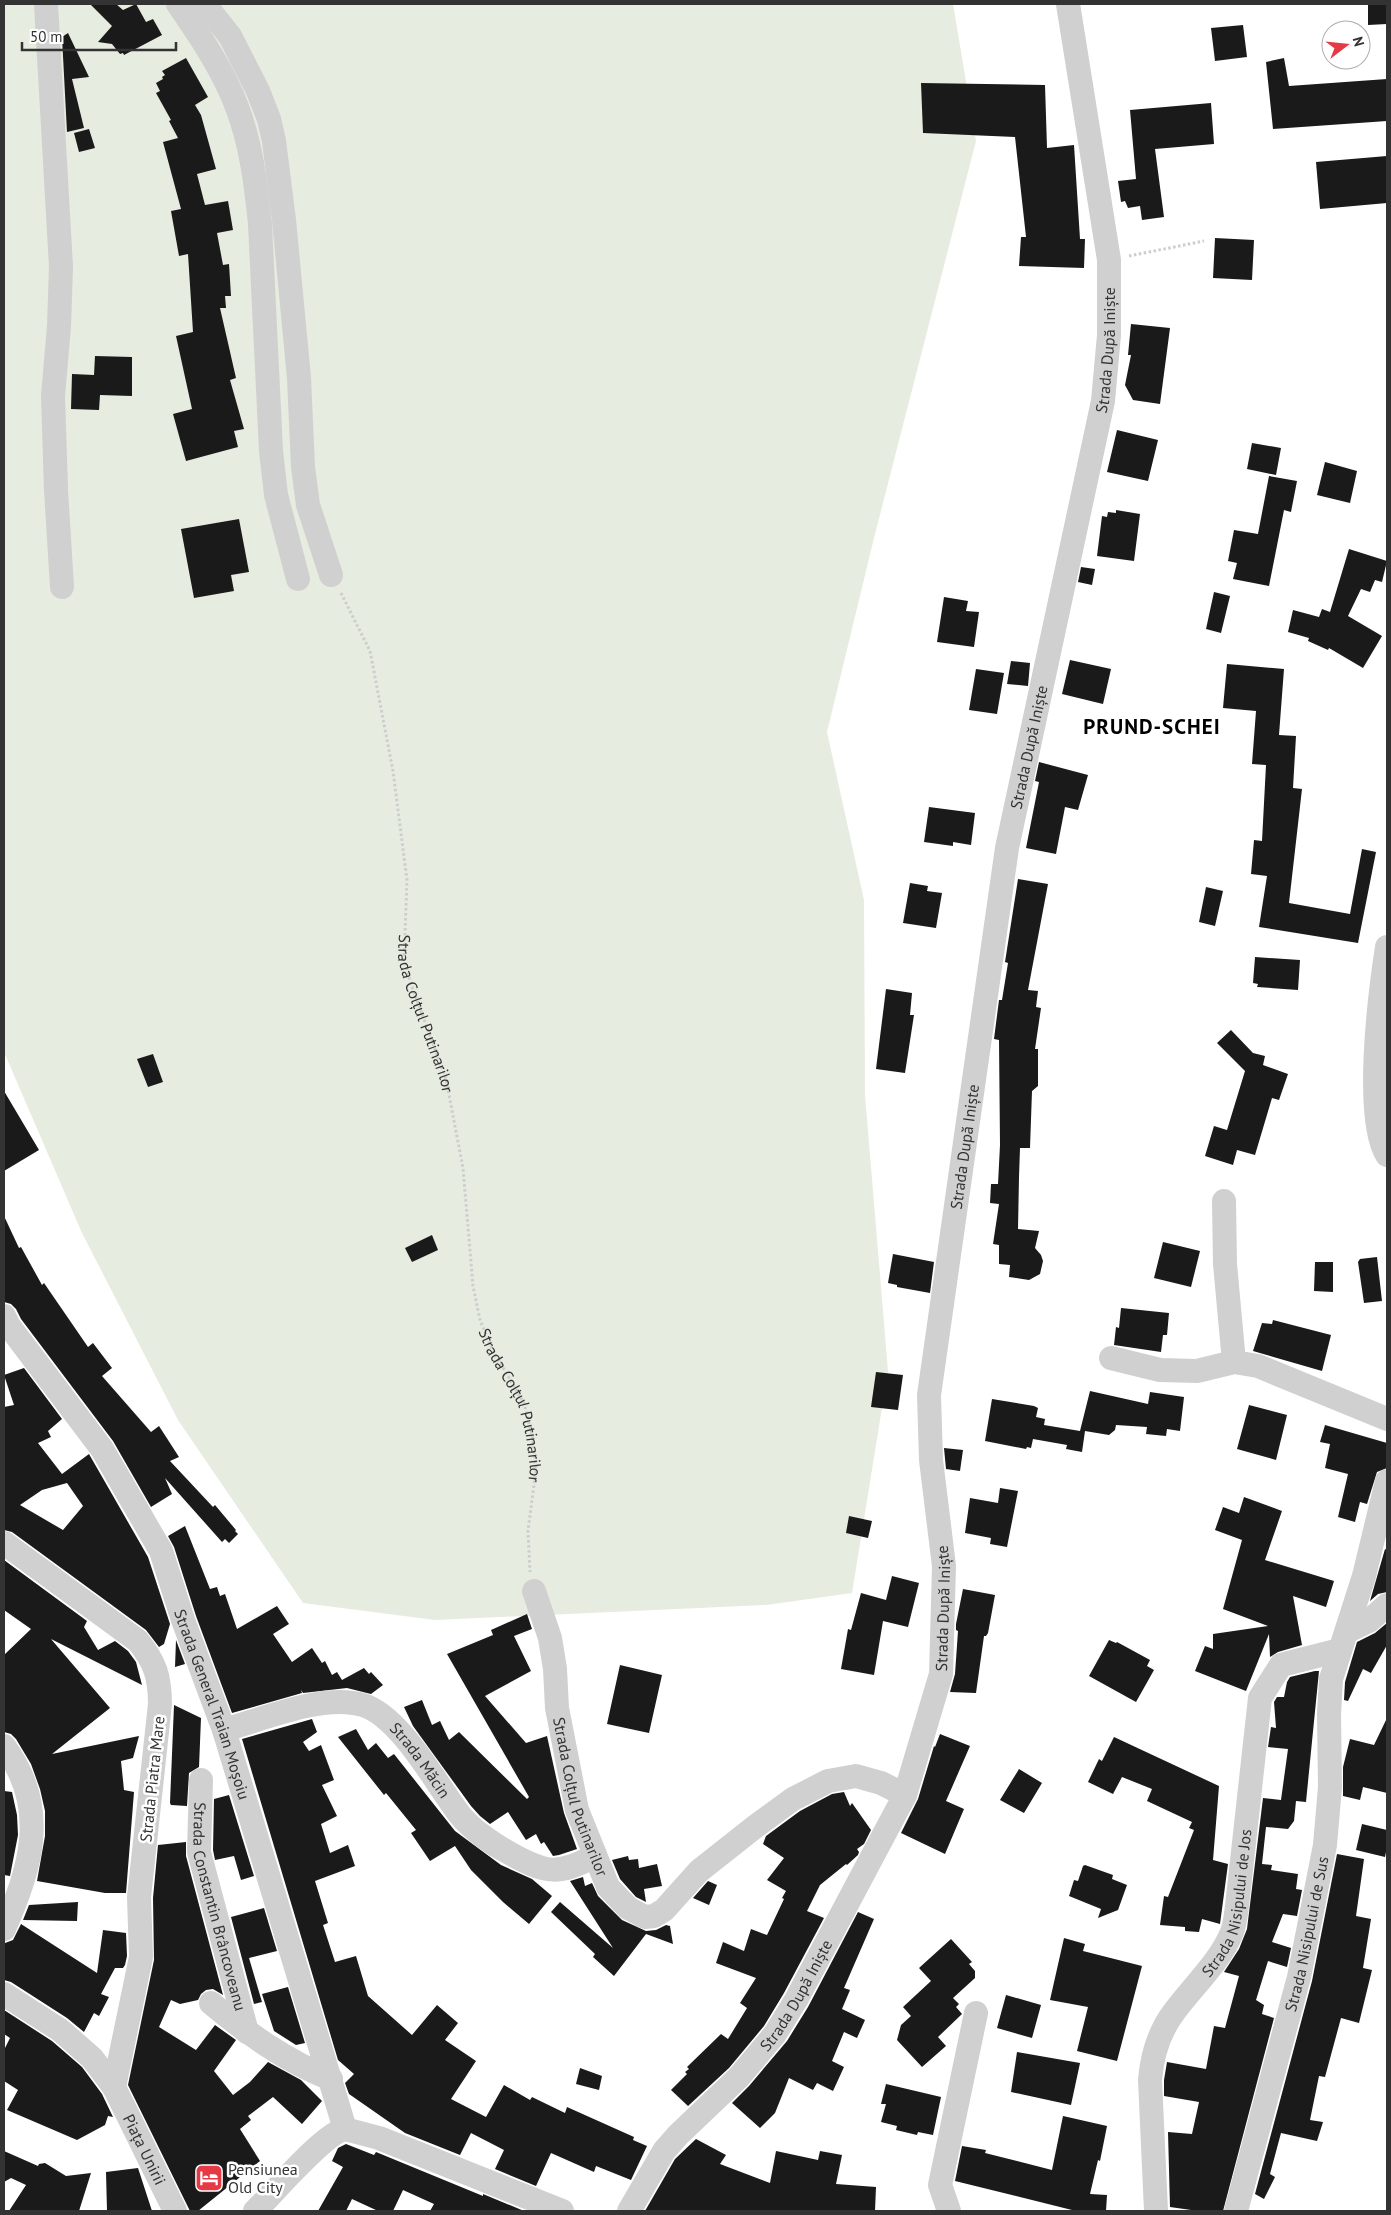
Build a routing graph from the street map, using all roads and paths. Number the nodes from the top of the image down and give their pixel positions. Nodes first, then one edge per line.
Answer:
1 (46, 4) edge
2 (178, 4) edge
3 (200, 4) edge
4 (1068, 4) edge
5 (1204, 241) dead end
6 (1109, 260) junction
7 (331, 575) joint
8 (298, 579) dead end
9 (62, 587) dead end
10 (1387, 947) edge
11 (1387, 1155) edge
12 (1224, 1201) dead end
13 (4, 1316) edge
14 (1111, 1358) dead end
15 (1234, 1362) junction
16 (1387, 1419) edge
17 (1387, 1481) edge
18 (4, 1543) edge
19 (534, 1591) joint
20 (1387, 1606) edge
21 (1344, 1640) junction
22 (224, 1730) junction
23 (4, 1746) edge
24 (202, 1780) dead end
25 (905, 1795) junction
26 (595, 1856) junction
27 (4, 1929) edge
28 (4, 1994) edge
29 (211, 2003) dead end
30 (976, 2013) dead end
31 (246, 2032) junction
32 (331, 2080) junction
33 (114, 2087) junction
34 (345, 2129) junction
35 (175, 2211) edge
36 (255, 2211) edge
37 (562, 2211) edge
38 (629, 2211) edge
39 (949, 2211) edge
40 (1156, 2211) edge
41 (1236, 2211) edge

1 - 9 street
2 - 8 street
3 - 7 street
4 - 6 street, Strada După Iniște
5 - 6 path
6 - 25 street, Strada După Iniște
7 - 19 path, Strada Colțul Putinarilor
10 - 11 street
12 - 15 street
13 - 22 street, Strada General Traian Moșoiu
14 - 15 street
15 - 16 street
17 - 21 street, Strada Nisipului de Sus
18 - 33 street, Strada Piatra Mare
19 - 26 street, Strada Colțul Putinarilor
20 - 21 street
21 - 40 street, Strada Nisipului de Jos
21 - 41 street, Strada Nisipului de Sus
22 - 26 street, Strada Măcin
22 - 32 street, Strada General Traian Moșoiu
23 - 27 street
24 - 31 street, Strada Constantin Brâncoveanu
25 - 26 street, Strada Colțul Putinarilor
25 - 38 street, Strada După Iniște
28 - 33 street, Piața Unirii
29 - 31 street, Strada Constantin Brâncoveanu
30 - 39 street
31 - 32 street, Strada Constantin Brâncoveanu
32 - 34 street, Strada General Traian Moșoiu
33 - 35 street, Piața Unirii
34 - 36 street
34 - 37 street

